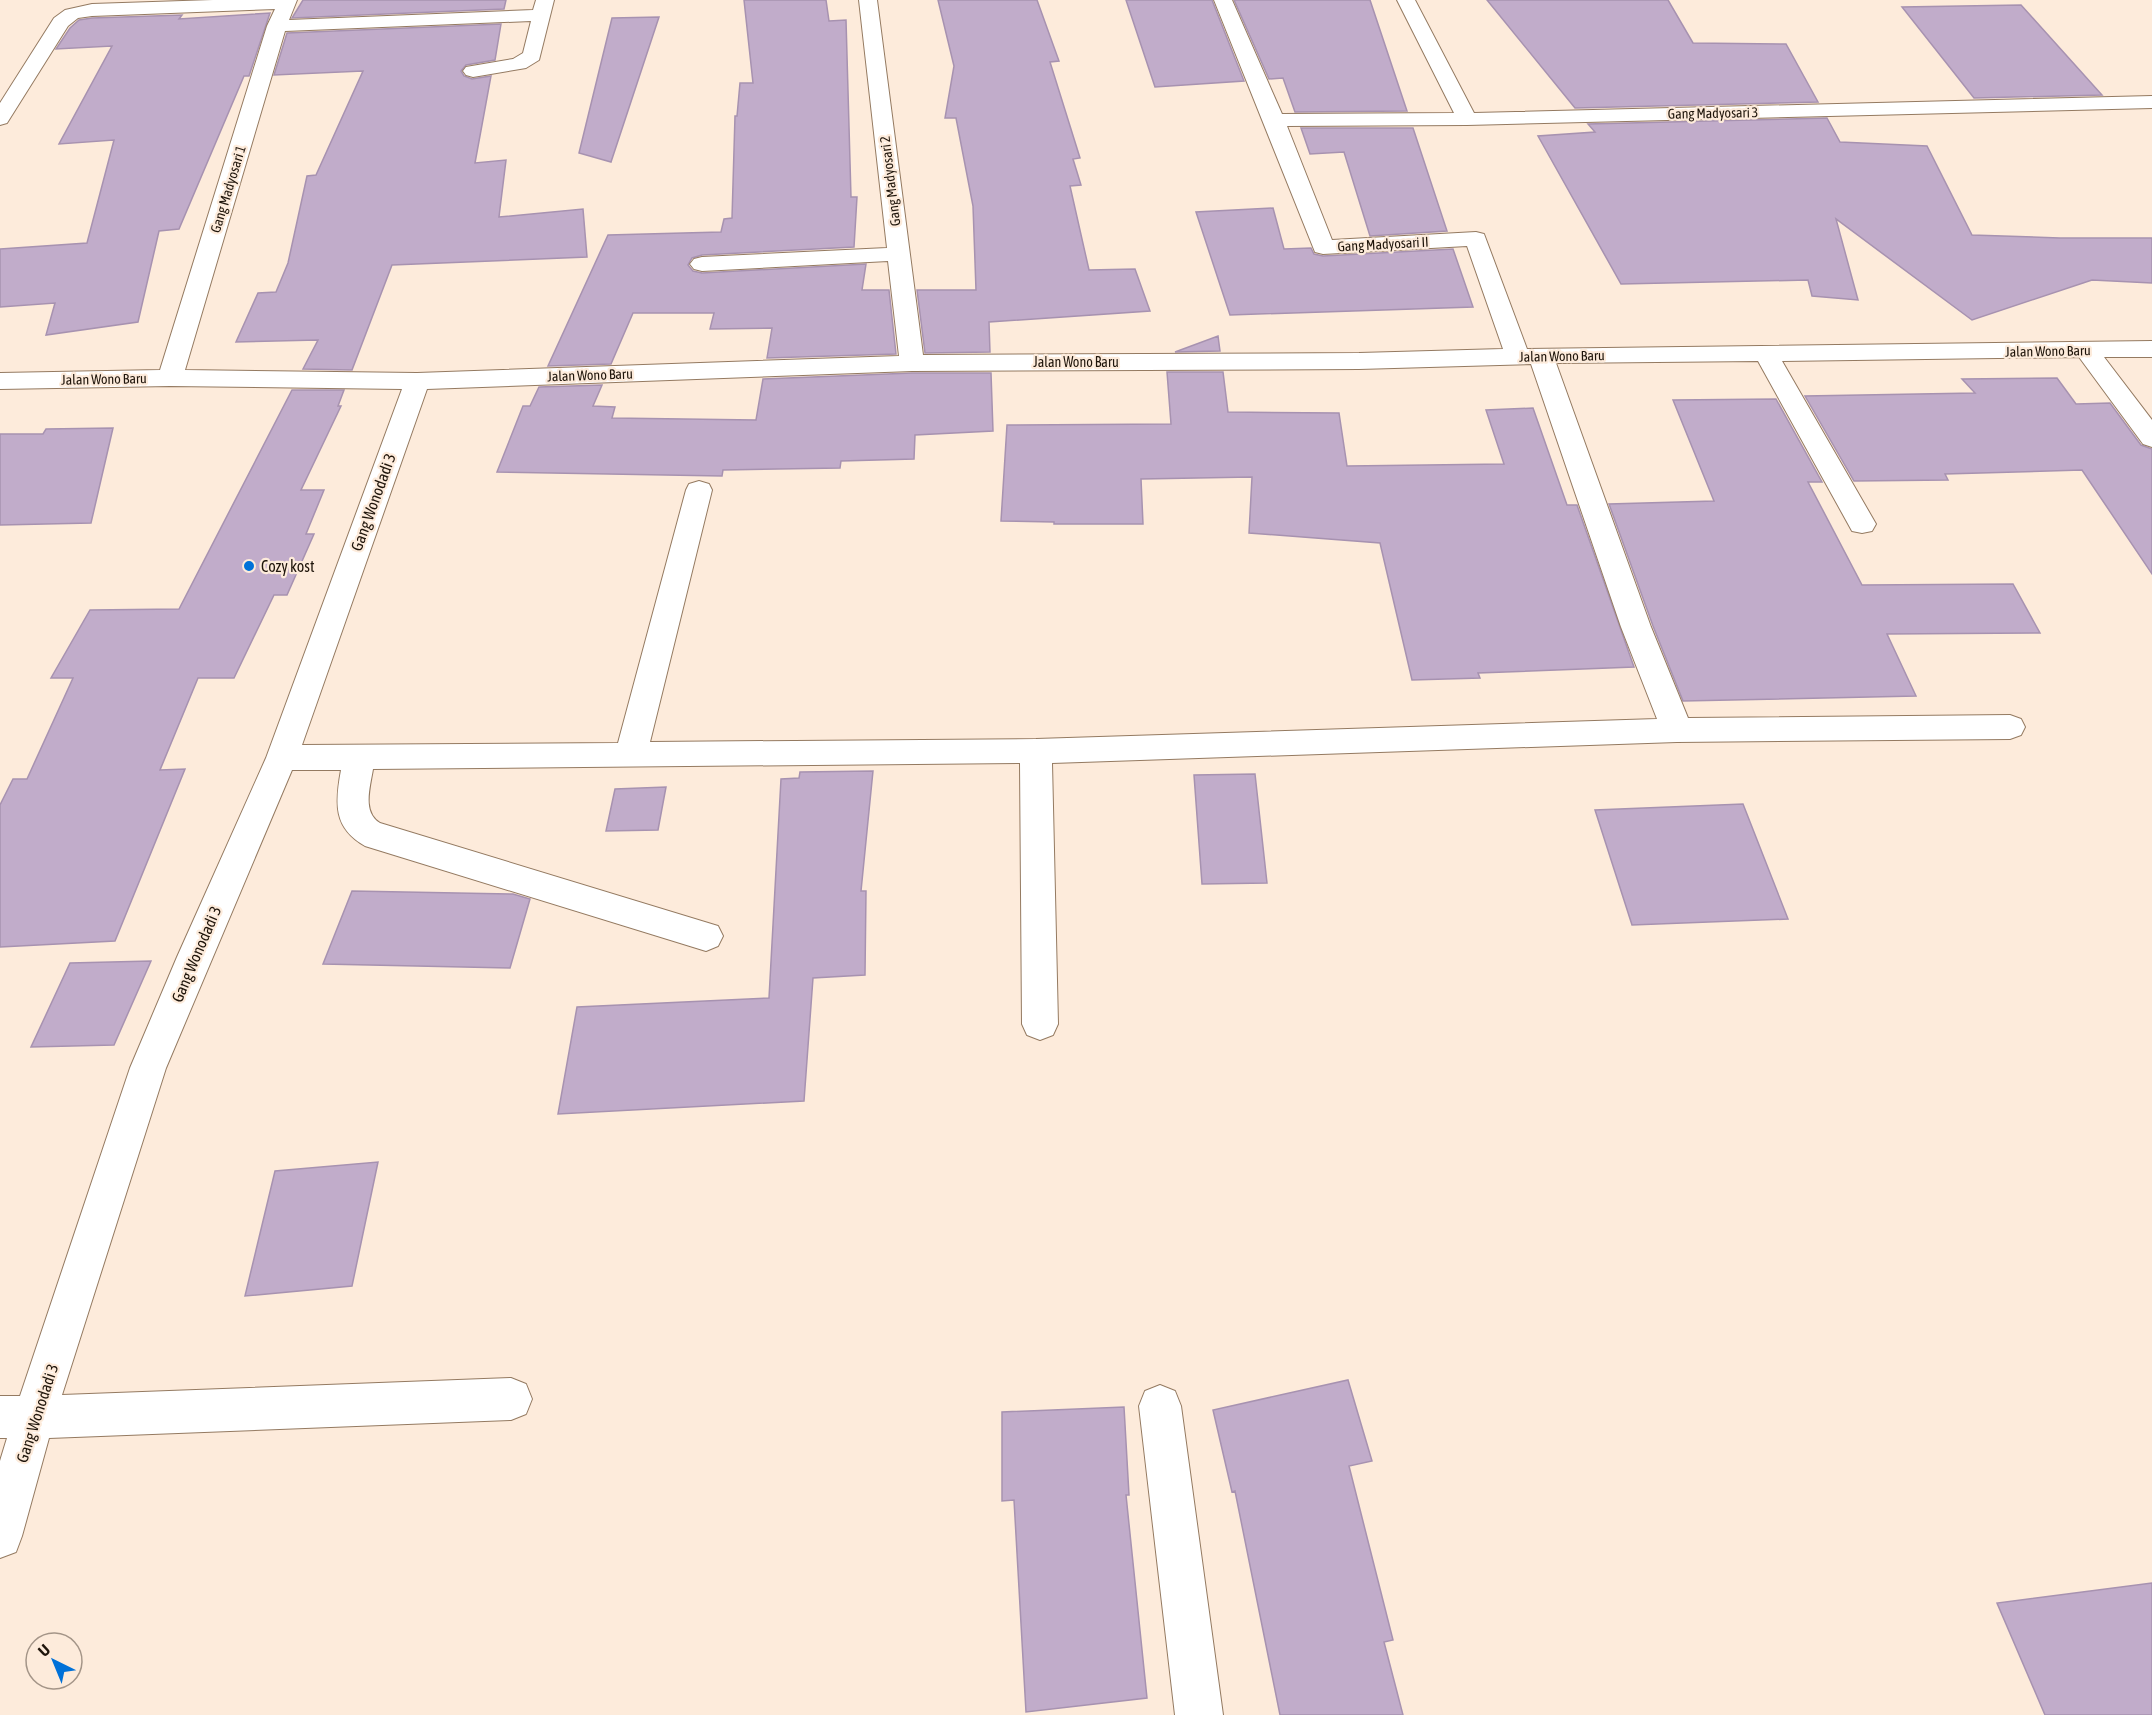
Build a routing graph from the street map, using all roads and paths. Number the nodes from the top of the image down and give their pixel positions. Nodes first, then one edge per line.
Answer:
1 (868, 0) edge
2 (1223, 0) edge
3 (1406, 0) edge
4 (287, 1) edge
5 (543, 8) edge
6 (277, 26) junction
7 (473, 71) dead end
8 (7, 94) edge
9 (2152, 102) edge
10 (0, 119) edge
11 (1467, 119) junction
12 (1275, 120) junction
13 (899, 254) junction
14 (702, 264) dead end
15 (2152, 349) edge
16 (2087, 351) junction
17 (1766, 354) junction
18 (1530, 356) junction
19 (912, 363) junction
20 (170, 378) junction
21 (0, 381) edge
22 (417, 381) junction
23 (2152, 438) edge
24 (699, 490) dead end
25 (1862, 524) dead end
26 (2010, 727) dead end
27 (1677, 730) junction
28 (1036, 751) junction
29 (631, 754) junction
30 (359, 756) junction
31 (282, 758) junction
32 (706, 936) dead end
33 (1040, 1024) dead end
34 (511, 1399) dead end
35 (1160, 1406) dead end
36 (17, 1417) edge
37 (0, 1536) edge
38 (1199, 1715) edge

1 - 13 street, Gang Madyosari 2
2 - 12 street, Gang Madyosari II
3 - 11 street
4 - 6 street, Gang Madyosari 1
4 - 8 street
5 - 6 street
5 - 7 street
6 - 20 street, Gang Madyosari 1
8 - 10 street
9 - 11 street, Gang Madyosari 3
11 - 12 street, Gang Madyosari 3
12 - 18 street, Gang Madyosari II
13 - 14 street
13 - 19 street, Gang Madyosari 2
15 - 16 street, Jalan Wono Baru
16 - 17 street, Jalan Wono Baru
16 - 23 street
17 - 18 street, Jalan Wono Baru
17 - 25 street
18 - 19 street, Jalan Wono Baru
18 - 27 street
19 - 22 street, Jalan Wono Baru
20 - 21 street, Jalan Wono Baru
20 - 22 street, Jalan Wono Baru
22 - 31 street, Gang Wonodadi 3
24 - 29 street
26 - 27 street
27 - 28 street
28 - 29 street
28 - 33 street
29 - 30 street
30 - 31 street
30 - 32 street
31 - 36 street, Gang Wonodadi 3
34 - 36 street
35 - 38 street
36 - 37 street, Gang Wonodadi 3

